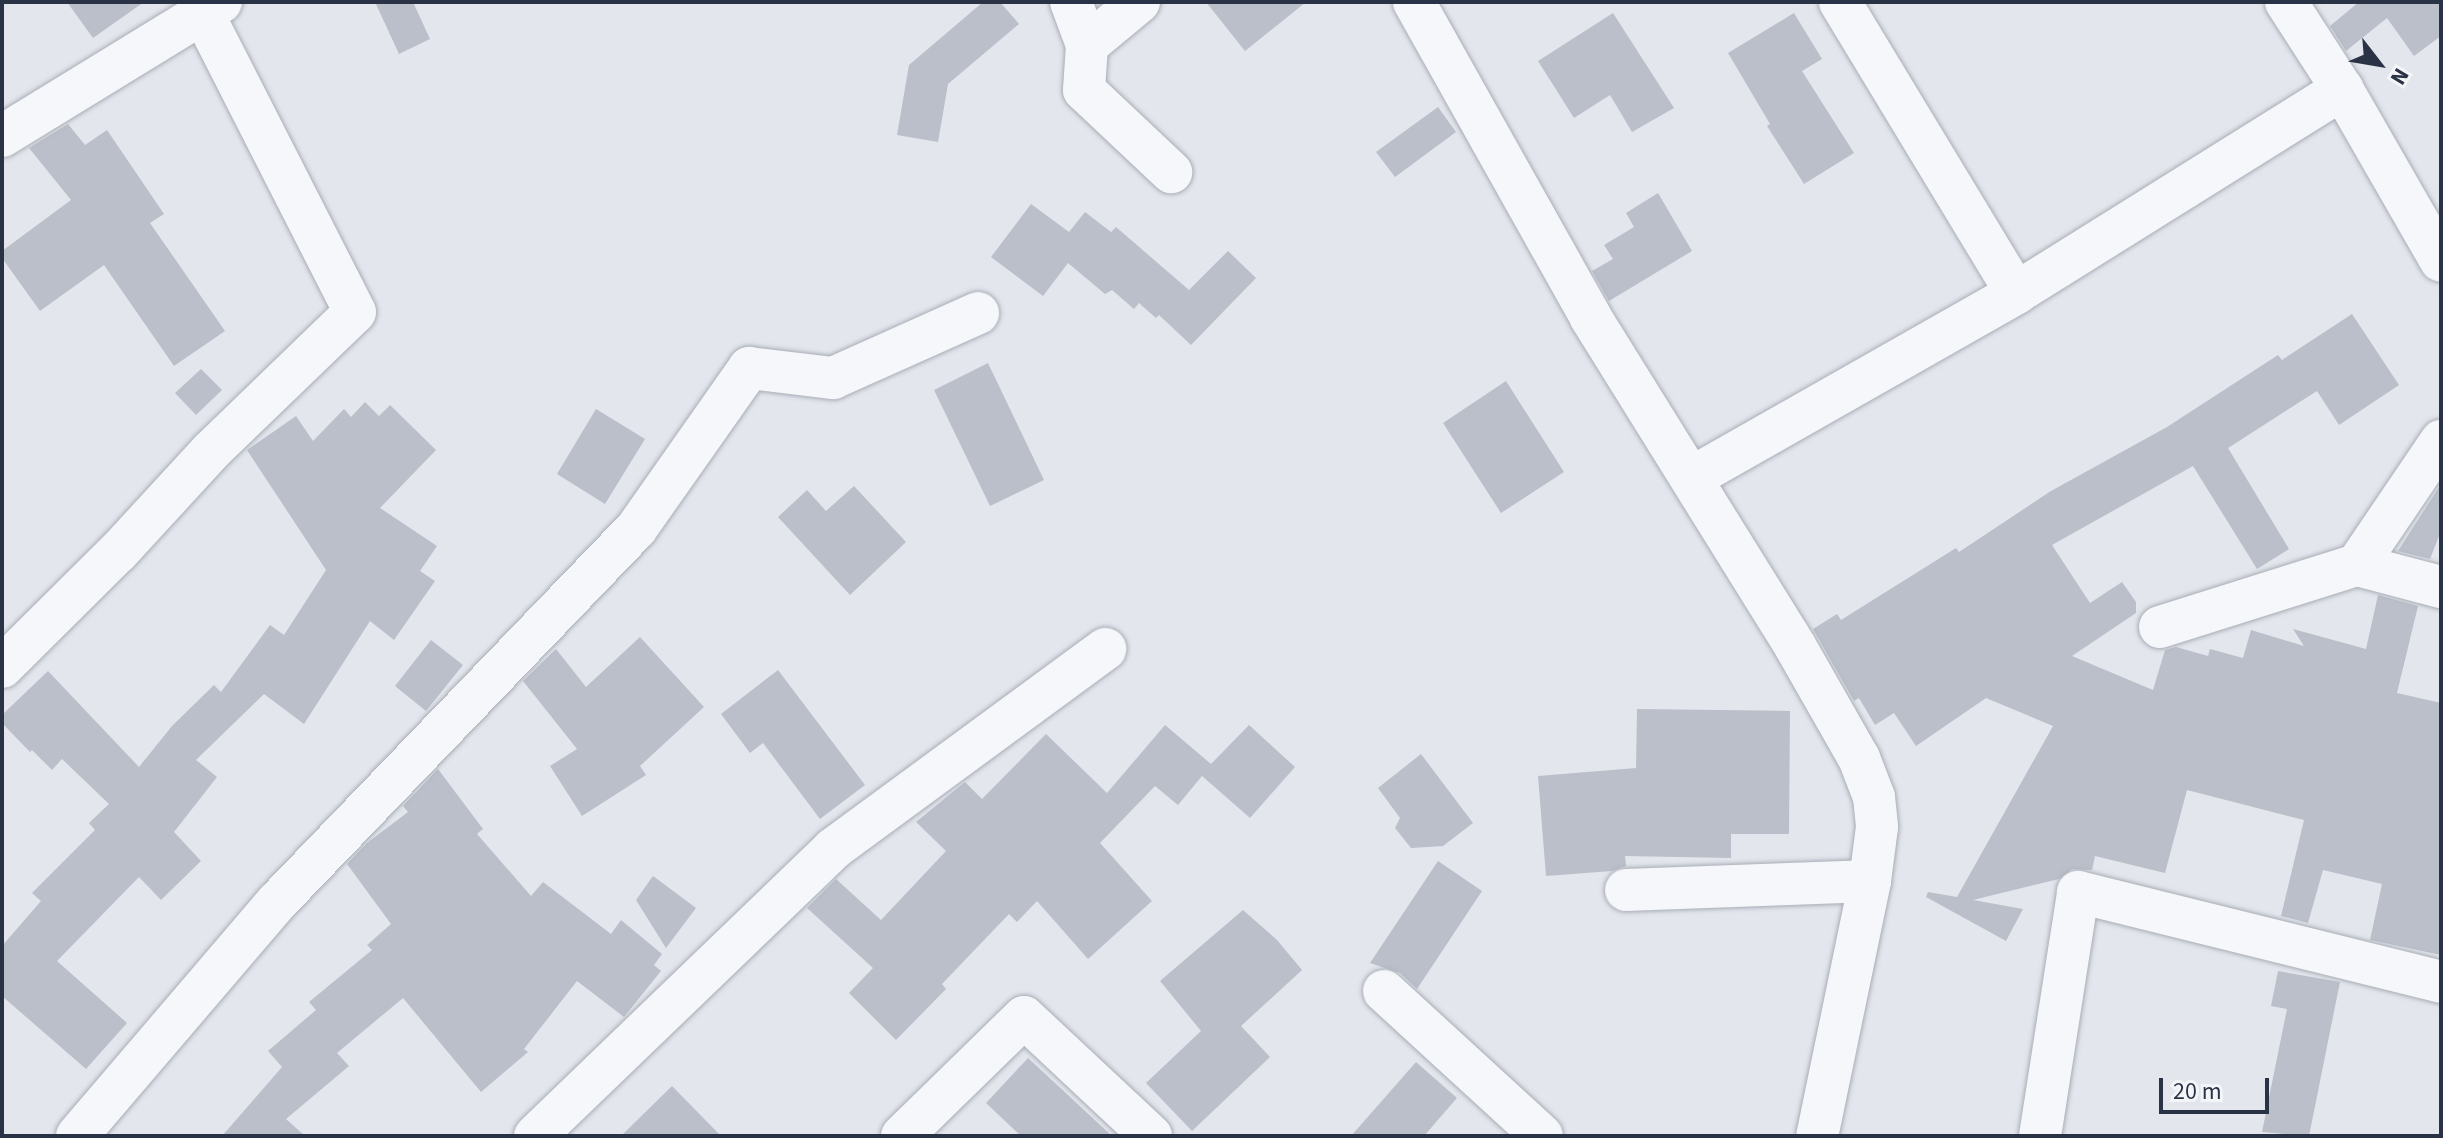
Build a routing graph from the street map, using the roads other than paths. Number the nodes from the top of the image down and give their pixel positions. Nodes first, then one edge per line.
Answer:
1 (1071, 2) edge
2 (1139, 2) edge
3 (1414, 2) edge
4 (1840, 2) edge
5 (2286, 2) edge
6 (212, 8) edge
7 (1087, 45) junction
8 (2342, 89) junction
9 (2, 136) edge
10 (1171, 172) dead end
11 (2441, 261) edge
12 (2016, 293) junction
13 (978, 313) dead end
14 (2441, 441) edge
15 (1691, 478) junction
16 (2357, 565) junction
17 (2441, 587) edge
18 (2160, 627) dead end
19 (1105, 649) dead end
20 (2, 667) edge
21 (1870, 881) junction
22 (1626, 890) dead end
23 (2441, 982) edge
24 (1384, 991) dead end
25 (77, 1136) edge
26 (535, 1136) edge
27 (902, 1136) edge
28 (1151, 1136) edge
29 (1542, 1136) edge
30 (1817, 1136) edge
31 (2040, 1136) edge

1 - 7 street
2 - 7 street
3 - 15 street
4 - 12 street
5 - 8 street
6 - 9 street
6 - 20 street
7 - 10 street
8 - 11 street
8 - 12 street
12 - 15 street
13 - 25 street
14 - 16 street
15 - 21 street
16 - 17 street
16 - 18 street
19 - 26 street
21 - 22 street
21 - 30 street
23 - 31 street
24 - 29 street
27 - 28 street

